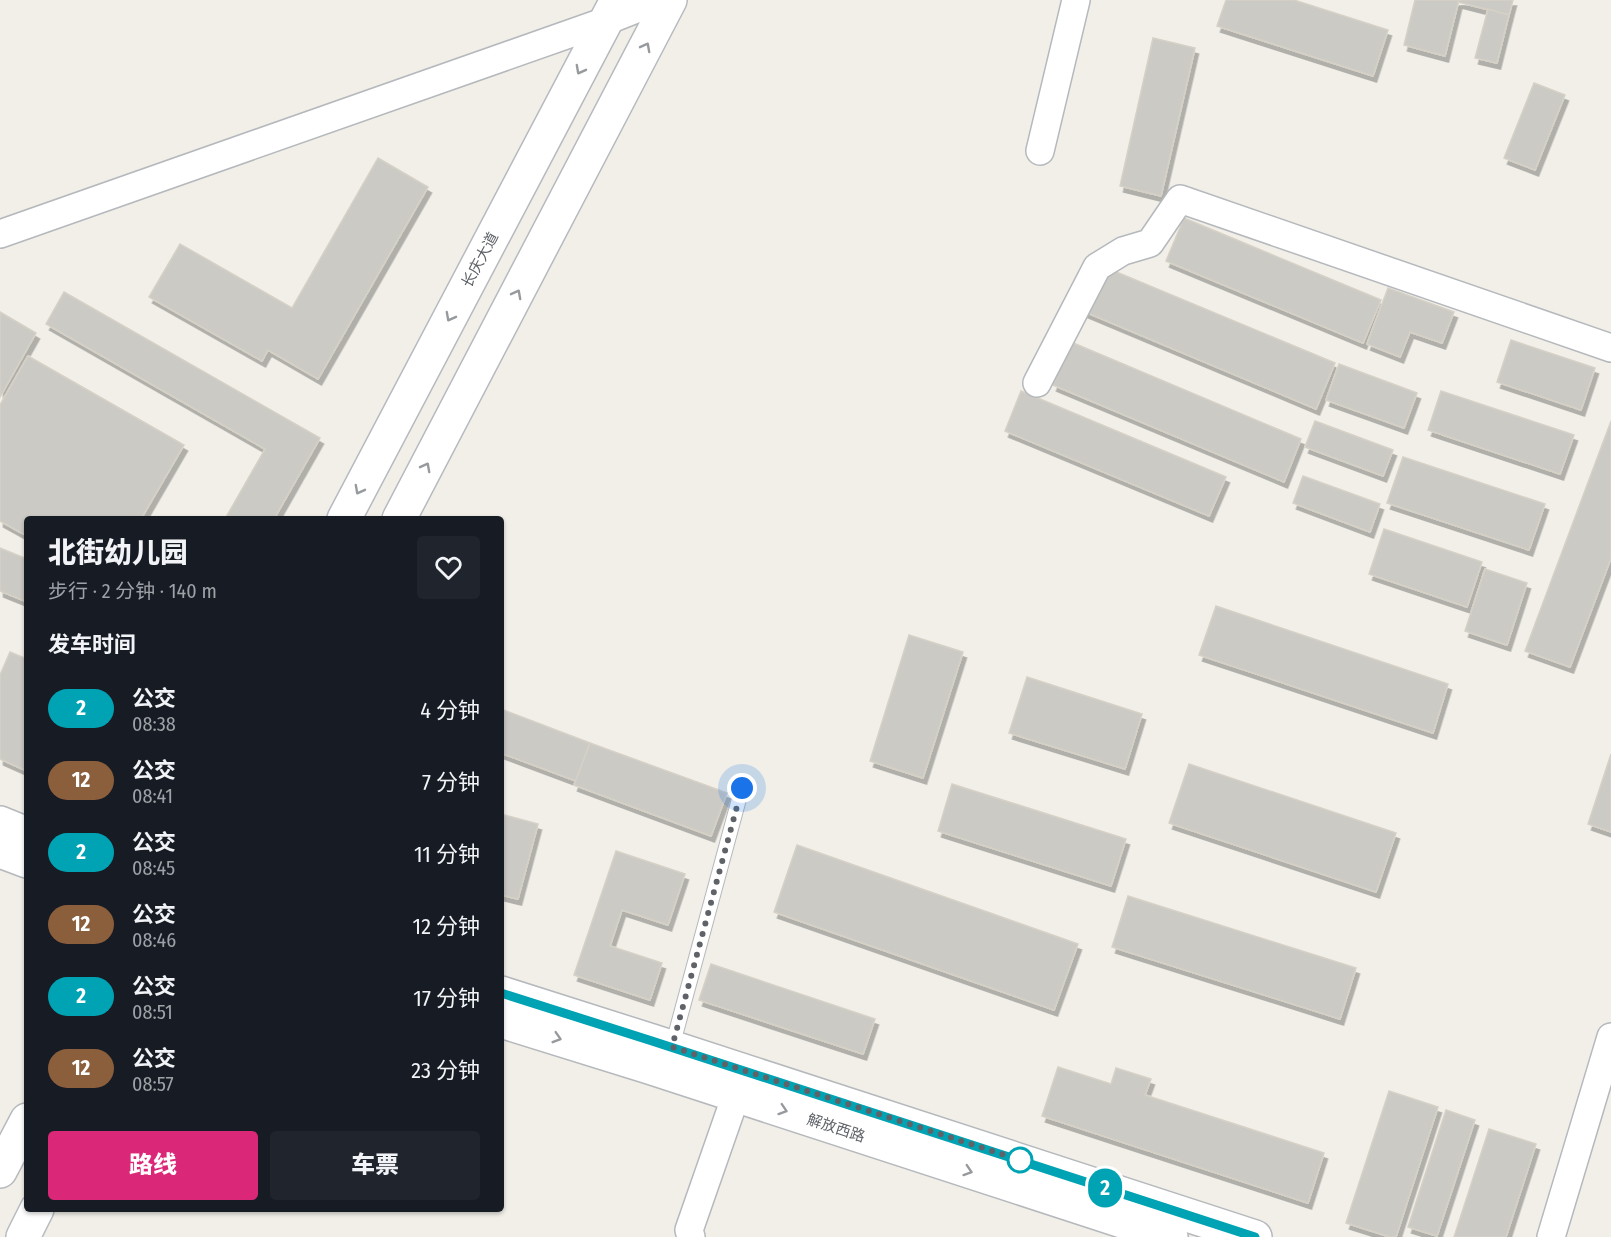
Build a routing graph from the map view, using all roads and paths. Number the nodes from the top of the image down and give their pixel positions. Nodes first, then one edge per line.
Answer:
1 (659, 0) edge
2 (670, 0) edge
3 (1076, 0) edge
4 (611, 10) edge
5 (1040, 151) dead end
6 (0, 234) edge
7 (1611, 348) edge
8 (1037, 382) dead end
9 (346, 516) edge
10 (401, 516) edge
11 (742, 788) dead end
12 (0, 823) edge
13 (24, 833) edge
14 (0, 851) edge
15 (24, 860) edge
16 (504, 994) edge
17 (504, 1022) edge
18 (1611, 1037) edge
19 (669, 1060) junction
20 (740, 1083) junction
21 (24, 1126) edge
22 (0, 1171) edge
23 (36, 1212) edge
24 (23, 1237) edge
25 (692, 1237) edge
26 (1171, 1237) edge
27 (1255, 1237) edge
28 (1551, 1237) edge

1 - 4 street
10 -> 2 street
3 - 5 street
4 - 6 street
4 -> 9 street, 长庆大道
7 - 8 street
11 - 19 lane
12 - 13 street
14 - 15 street
16 - 19 street, 解放西路
17 -> 19 street, 解放西路
18 - 28 street
19 - 20 street, 解放西路
20 - 25 street
20 -> 26 street, 解放西路
20 - 27 street, 解放西路
21 - 22 street
23 - 24 street

